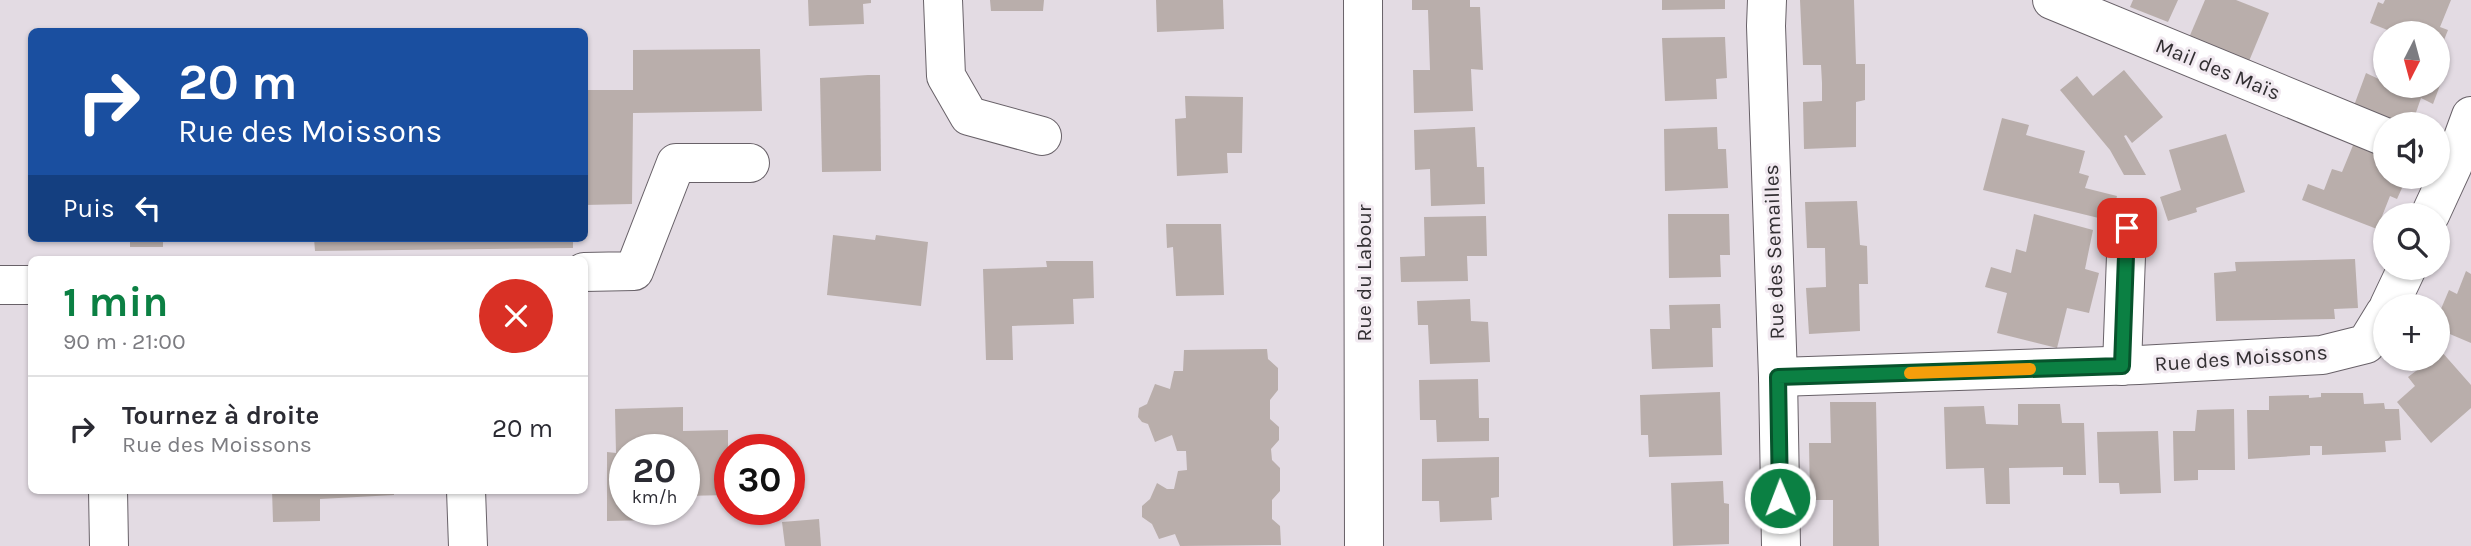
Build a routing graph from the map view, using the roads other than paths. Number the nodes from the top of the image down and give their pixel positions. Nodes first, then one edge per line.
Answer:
1 (943, 0) edge
2 (1363, 0) edge
3 (1767, 0) edge
4 (2052, 0) edge
5 (2471, 116) edge
6 (2373, 132) edge
7 (1042, 136) dead end
8 (2450, 155) edge
9 (750, 163) dead end
10 (2127, 228) dead end
11 (588, 272) edge
12 (0, 285) edge
13 (28, 285) edge
14 (2373, 333) edge
15 (2122, 366) junction
16 (1778, 377) junction
17 (108, 494) edge
18 (466, 494) edge
19 (109, 546) edge
20 (468, 546) edge
21 (1364, 546) edge
22 (1781, 546) edge

1 - 7 street
2 - 21 street, Rue du Labour
3 - 16 street, Rue des Semailles
4 - 6 street, Mail des Maïs
5 - 8 street
9 - 11 street
10 - 15 street, Rue des Moissons
12 - 13 street
14 - 15 street, Rue des Moissons
15 - 16 street, Rue des Moissons
16 - 22 street, Rue des Semailles
17 - 19 street
18 - 20 street

